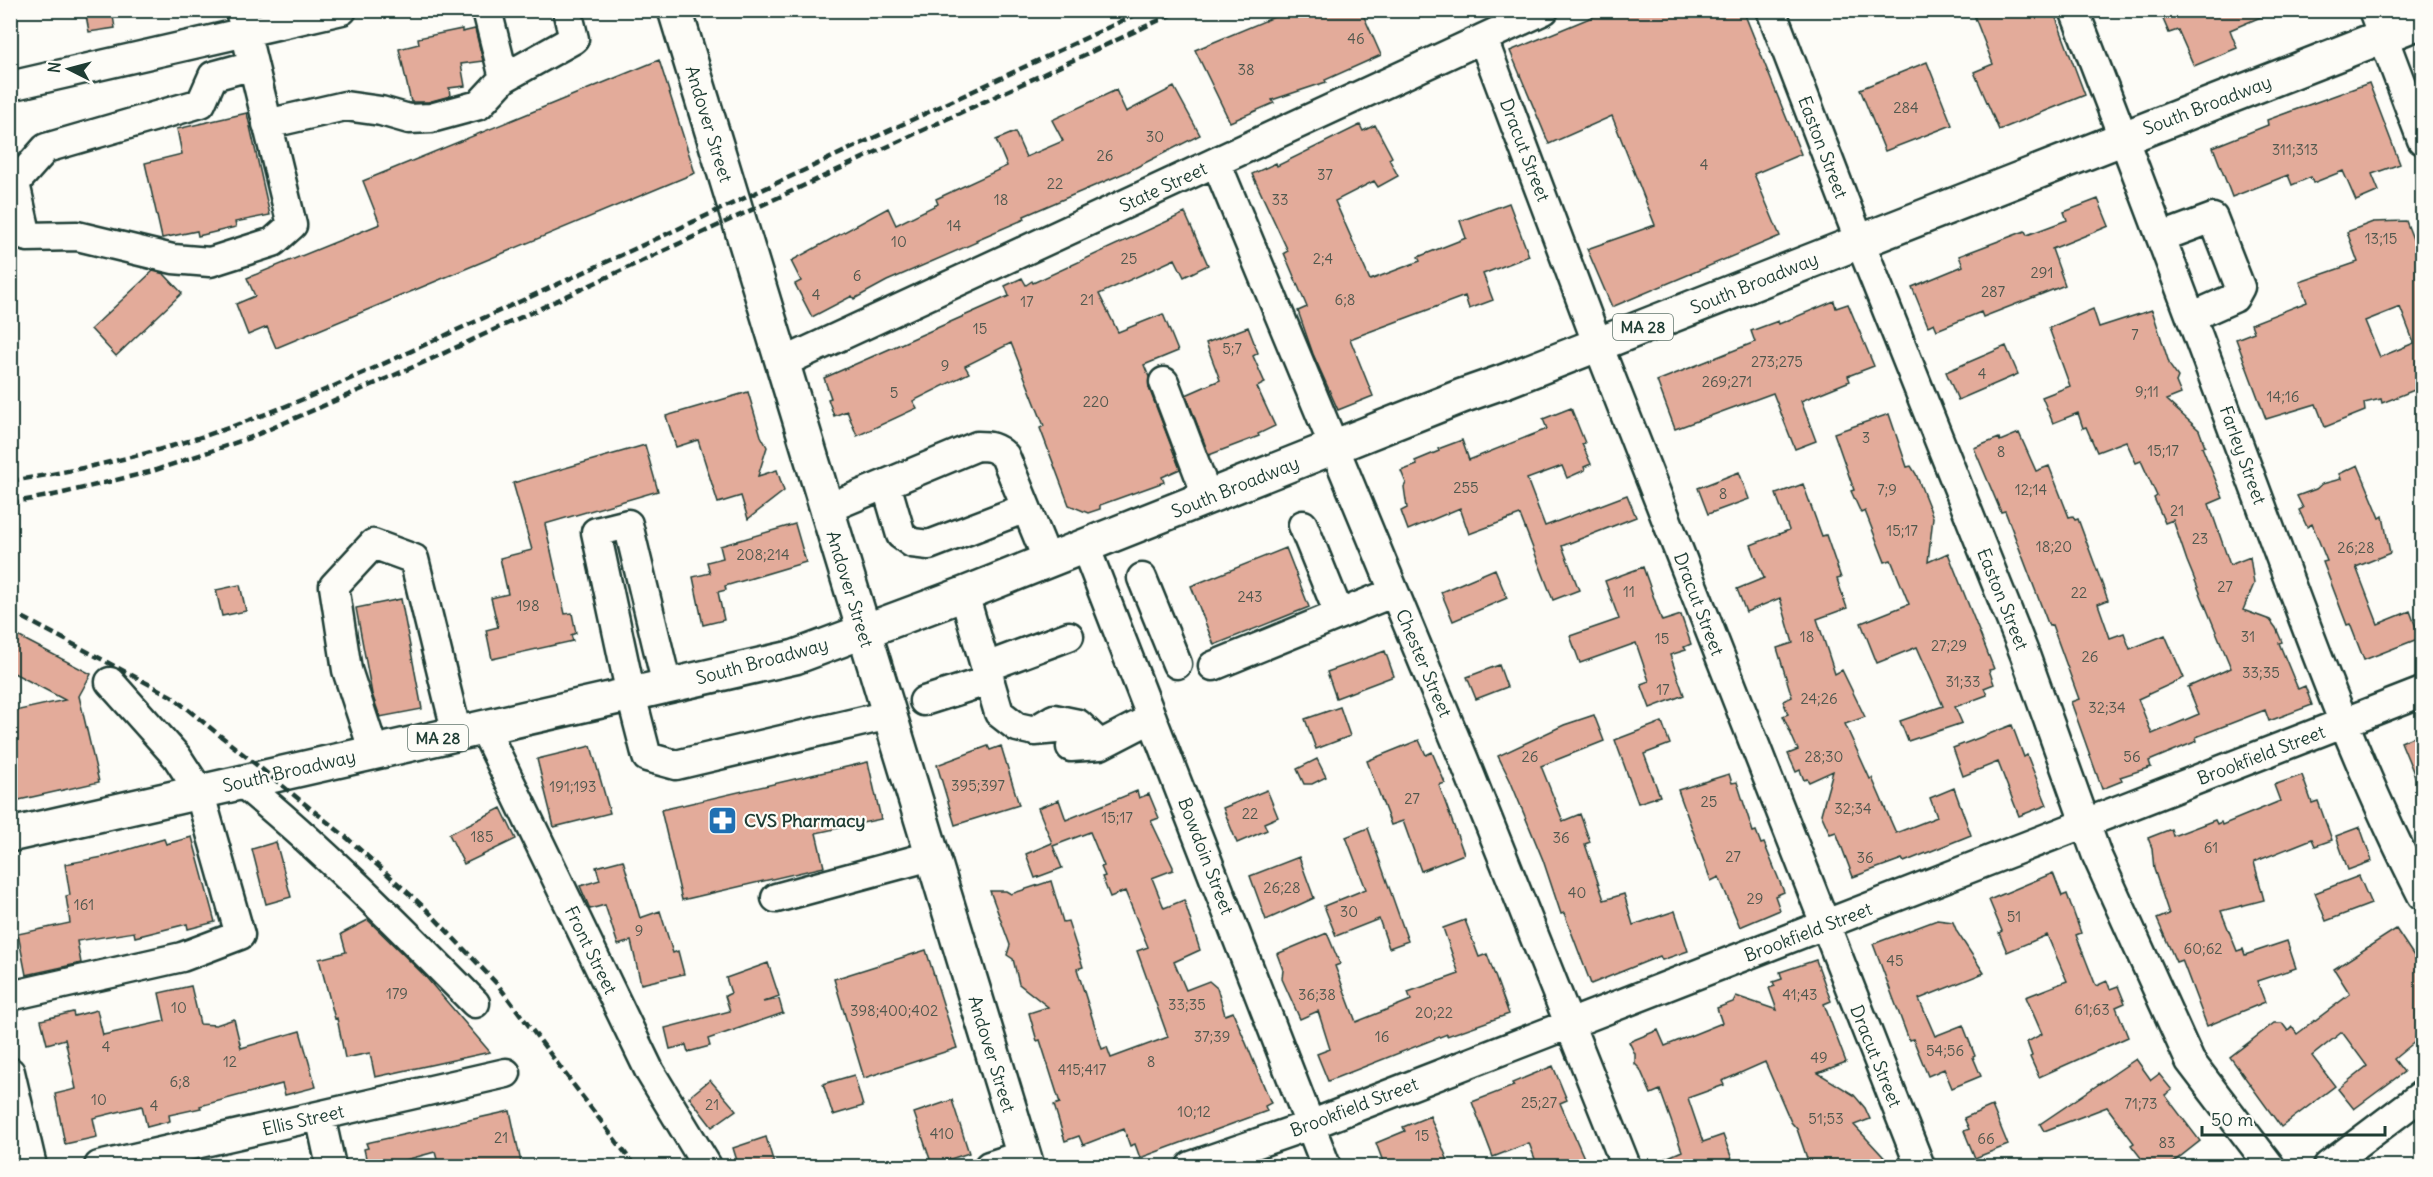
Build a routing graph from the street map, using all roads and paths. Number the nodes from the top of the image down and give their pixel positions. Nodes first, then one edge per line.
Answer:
1 (342, 10) edge
2 (487, 10) edge
3 (567, 10) edge
4 (675, 10) edge
5 (1544, 10) edge
6 (1771, 10) edge
7 (2074, 10) edge
8 (2422, 21) edge
9 (243, 22) edge
10 (2378, 23) edge
11 (1483, 39) junction
12 (253, 65) junction
13 (504, 78) junction
14 (10, 86) edge
15 (267, 124) junction
16 (2124, 138) junction
17 (2422, 140) edge
18 (1216, 162) junction
19 (2162, 237) junction
20 (1860, 242) junction
21 (2191, 317) junction
22 (1598, 345) junction
23 (782, 363) junction
24 (1164, 382) dead end
25 (1334, 447) junction
26 (886, 484) junction
27 (1208, 498) junction
28 (1026, 508) junction
29 (826, 509) junction
30 (1303, 525) dead end
31 (1085, 546) junction
32 (1048, 561) junction
33 (1142, 578) dead end
34 (1394, 592) junction
35 (964, 594) junction
36 (1339, 614) junction
37 (1158, 616) junction
38 (863, 632) junction
39 (1119, 632) junction
40 (1070, 636) dead end
41 (1177, 664) dead end
42 (1213, 666) dead end
43 (988, 673) junction
44 (110, 682) dead end
45 (667, 686) junction
46 (2422, 692) edge
47 (631, 695) junction
48 (924, 701) dead end
49 (889, 715) junction
50 (1152, 718) junction
51 (2346, 722) junction
52 (470, 731) junction
53 (374, 752) junction
54 (241, 782) junction
55 (199, 791) junction
56 (2085, 824) junction
57 (10, 835) edge
58 (931, 856) junction
59 (2422, 895) edge
60 (776, 898) dead end
61 (1825, 925) junction
62 (10, 996) edge
63 (475, 1003) dead end
64 (1570, 1024) junction
65 (10, 1072) edge
66 (506, 1073) dead end
67 (2422, 1095) edge
68 (320, 1116) junction
69 (1310, 1125) junction
70 (176, 1158) edge
71 (1025, 1161) edge
72 (32, 1167) edge
73 (99, 1167) edge
74 (331, 1167) edge
75 (707, 1167) edge
76 (989, 1167) edge
77 (1191, 1167) edge
78 (1326, 1167) edge
79 (1626, 1167) edge
80 (1920, 1167) edge
81 (2270, 1167) edge
82 (2328, 1167) edge

1 - 9 street
2 - 13 street
3 - 13 street
4 - 23 main road, Andover Street
5 - 11 street, State Street
6 - 20 street, Easton Street
7 - 16 street, Farley Street
8 - 10 main road, South Broadway / MA 28
9 - 12 street
9 - 14 street
10 - 16 main road, South Broadway / MA 28
10 - 17 street
11 - 18 street, State Street
11 - 22 street, Dracut Street
12 - 15 street
12 - 15 street
13 - 15 street
16 - 19 street, Farley Street
16 - 20 main road, South Broadway / MA 28
18 - 23 street, State Street
18 - 25 street, Chester Street
19 - 21 street, Farley Street
19 - 21 street
20 - 22 main road, South Broadway / MA 28
20 - 56 street, Easton Street
21 - 51 street, Farley Street
22 - 25 main road, South Broadway / MA 28
22 - 61 street, Dracut Street
23 - 29 main road, Andover Street
24 - 27 street
25 - 27 main road, South Broadway / MA 28
25 - 34 street, Chester Street
26 - 28 street
26 - 28 street
26 - 29 street
27 - 31 main road, South Broadway / MA 28
28 - 32 street
29 - 38 main road, Andover Street
30 - 36 street
31 - 32 main road, South Broadway / MA 28
31 - 39 street, Bowdoin Street
32 - 35 main road, South Broadway / MA 28
33 - 37 street
34 - 36 street
34 - 64 street, Chester Street
35 - 38 main road, South Broadway / MA 28
35 - 43 street
36 - 42 street
37 - 39 street
37 - 41 street
38 - 45 main road, South Broadway / MA 28
38 - 49 main road, Andover Street
39 - 50 street, Bowdoin Street
40 - 43 street
43 - 48 street
43 - 50 street
44 - 55 street
45 - 47 main road, South Broadway / MA 28
45 - 47 street
46 - 51 street, Brookfield Street
47 - 49 street
47 - 52 main road, South Broadway / MA 28
49 - 58 main road, Andover Street
50 - 69 street, Bowdoin Street
51 - 56 street, Brookfield Street
51 - 59 street, Farley Street
52 - 53 main road, South Broadway / MA 28
52 - 53 street, Front Street
52 - 75 street, Front Street
53 - 54 main road, South Broadway / MA 28
54 - 55 main road, South Broadway / MA 28
54 - 63 street
55 - 57 main road, South Broadway / MA 28
55 - 62 street
56 - 61 street, Brookfield Street
56 - 81 street, Easton Street
58 - 60 street
58 - 71 main road, Andover Street
61 - 64 street, Brookfield Street
61 - 80 street, Dracut Street
64 - 69 street, Brookfield Street
64 - 79 street, Chester Street
65 - 72 street
66 - 68 street, Ellis Street
67 - 82 street
68 - 70 street, Ellis Street
68 - 74 street
69 - 77 street, Brookfield Street
69 - 78 street, Bowdoin Street
70 - 73 street, Ellis Street
71 - 76 street

